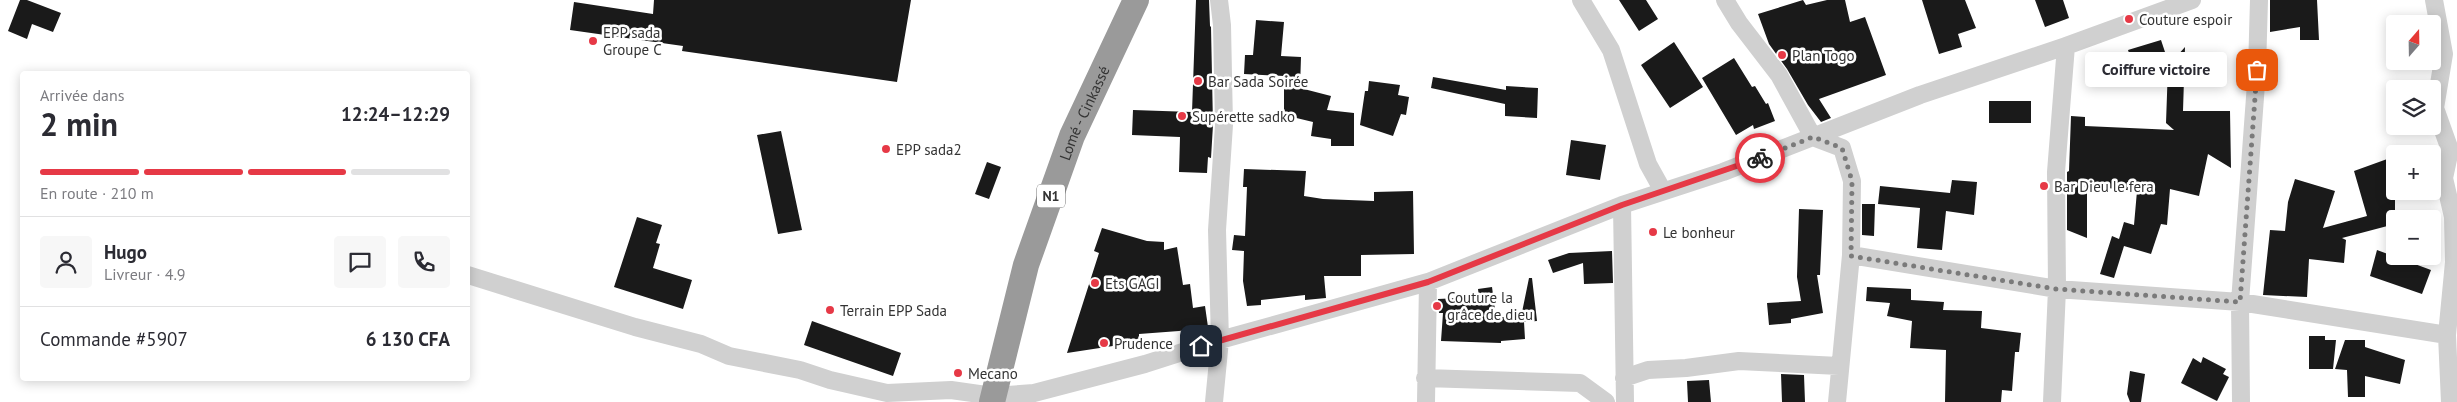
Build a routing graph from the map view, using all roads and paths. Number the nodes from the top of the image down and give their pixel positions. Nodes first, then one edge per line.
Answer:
1 (1136, 0) edge
2 (1219, 0) edge
3 (1581, 0) edge
4 (1725, 0) edge
5 (2192, 0) edge
6 (2259, 0) edge
7 (2434, 0) edge
8 (2162, 4) edge
9 (2066, 46) junction
10 (1813, 137) junction
11 (1663, 191) junction
12 (1622, 205) junction
13 (1851, 256) junction
14 (470, 276) edge
15 (1428, 282) junction
16 (2056, 289) junction
17 (2240, 302) junction
18 (2446, 335) junction
19 (1220, 340) junction
20 (1839, 366) junction
21 (1425, 378) junction
22 (1624, 378) junction
23 (987, 397) edge
24 (957, 402) edge
25 (1214, 402) edge
26 (1426, 402) edge
27 (1606, 402) edge
28 (1625, 402) edge
29 (1836, 402) edge
30 (2052, 402) edge
31 (2241, 402) edge
32 (2450, 402) edge

1 - 23 highway, Lomé - Cinkassé / N1
2 - 19 street
3 - 11 street
4 - 10 street
5 - 8 street
6 - 17 street
7 - 18 street
8 - 9 street
9 - 10 street
9 - 16 street
10 - 11 street
10 - 13 street
11 - 12 street
12 - 15 street
12 - 22 street
13 - 16 street
13 - 20 street
14 - 23 street
15 - 19 street
15 - 21 street
16 - 17 street
16 - 30 street
17 - 18 street
17 - 31 street
18 - 32 street
19 - 23 street
19 - 25 street
20 - 22 street
20 - 29 street
21 - 26 street
21 - 27 street
22 - 28 street
23 - 24 street

